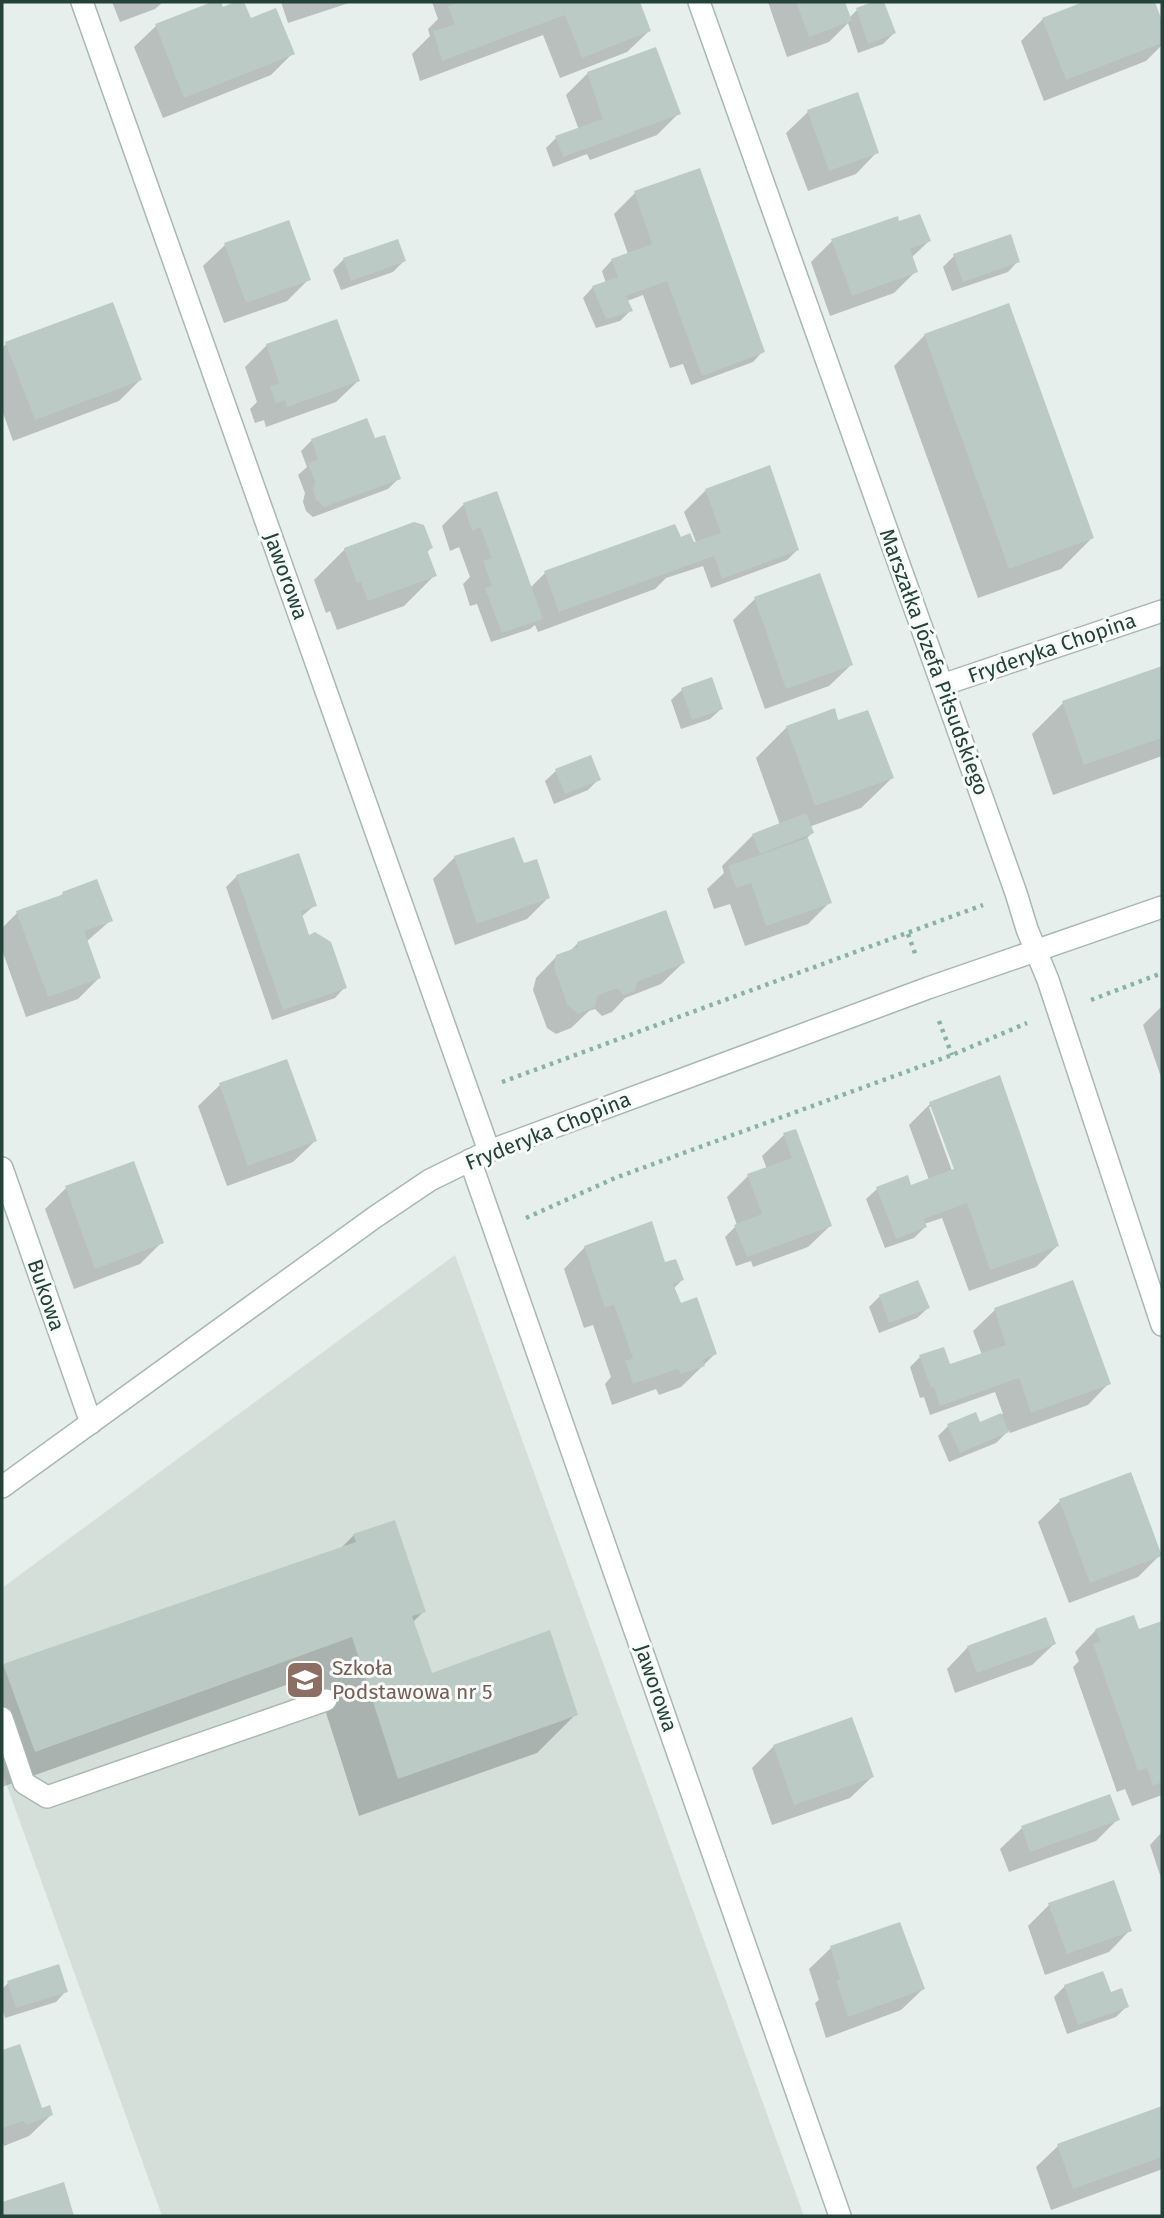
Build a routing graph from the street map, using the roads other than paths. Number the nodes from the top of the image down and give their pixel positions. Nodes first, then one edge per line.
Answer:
1 (82, 2) edge
2 (699, 2) edge
3 (1162, 611) edge
4 (942, 685) junction
5 (1162, 906) edge
6 (1035, 951) junction
7 (480, 1156) junction
8 (2, 1168) edge
9 (1157, 1297) edge
10 (1162, 1325) edge
11 (91, 1423) junction
12 (2, 1487) edge
13 (326, 1700) dead end
14 (2, 1718) edge
15 (840, 2216) edge

1 - 7 street, Jaworowa
2 - 4 street, Marszałka Józefa Piłsudskiego
3 - 4 street, Fryderyka Chopina
4 - 6 street, Marszałka Józefa Piłsudskiego
5 - 6 street, Fryderyka Chopina
6 - 7 street, Fryderyka Chopina
6 - 9 street, Marszałka Józefa Piłsudskiego
7 - 11 street, Fryderyka Chopina
7 - 15 street, Jaworowa
8 - 11 street, Bukowa
9 - 10 street, Marszałka Józefa Piłsudskiego
11 - 12 street, Fryderyka Chopina
13 - 14 street

